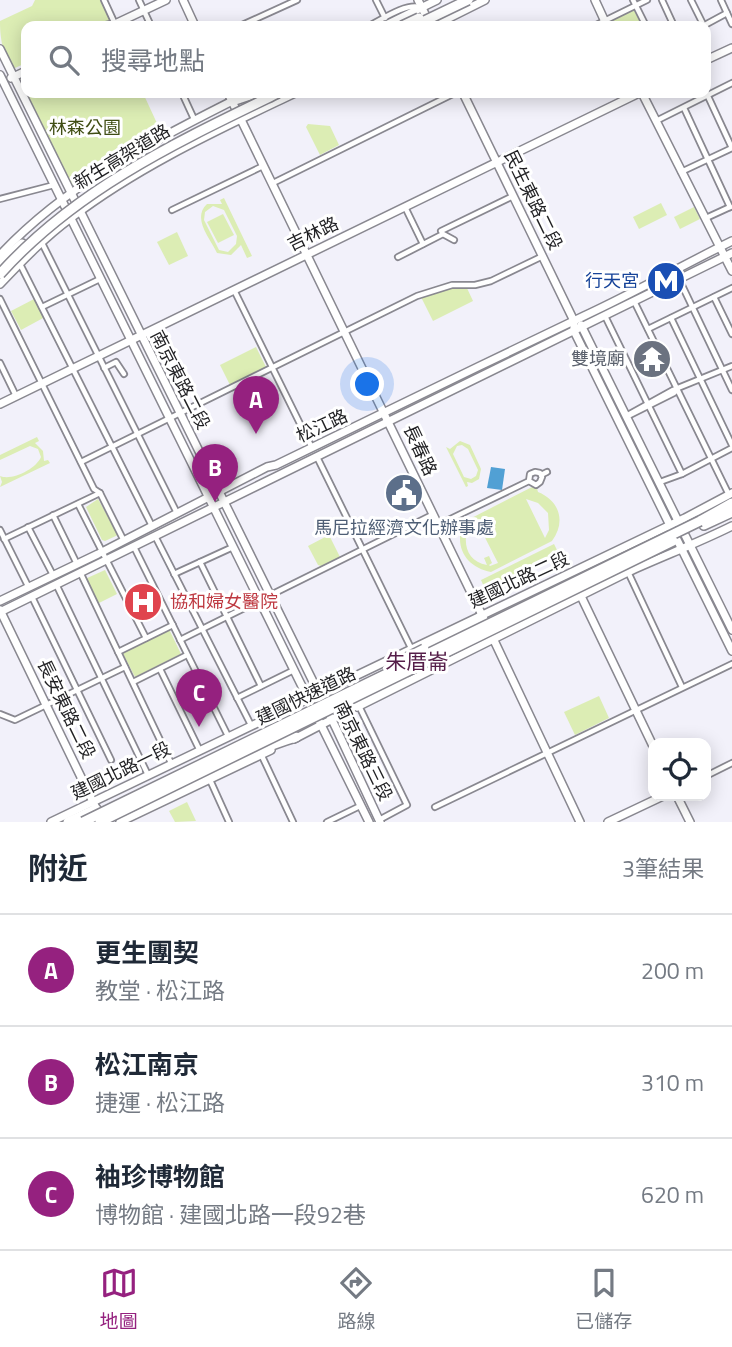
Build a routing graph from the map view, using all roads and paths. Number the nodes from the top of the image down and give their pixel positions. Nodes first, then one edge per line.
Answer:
1 (104, 0) edge
2 (139, 0) edge
3 (166, 0) edge
4 (183, 0) edge
5 (298, 0) edge
6 (376, 0) edge
7 (437, 0) edge
8 (455, 0) edge
9 (468, 0) edge
10 (485, 0) edge
11 (595, 0) edge
12 (647, 0) edge
13 (662, 0) edge
14 (691, 0) edge
15 (721, 0) edge
16 (634, 3) edge
17 (421, 6) edge
18 (144, 10) junction
19 (727, 13) junction
20 (603, 18) edge
21 (113, 21) edge
22 (123, 21) edge
23 (149, 21) edge
24 (193, 21) edge
25 (251, 21) edge
26 (384, 21) edge
27 (386, 21) edge
28 (412, 21) edge
29 (424, 21) edge
30 (441, 21) edge
31 (643, 21) edge
32 (672, 21) edge
33 (701, 21) edge
34 (711, 22) edge
35 (732, 24) edge
36 (732, 48) edge
37 (0, 49) edge
38 (711, 58) edge
39 (21, 70) edge
40 (12, 75) junction
41 (1, 78) edge
42 (732, 85) edge
43 (21, 93) edge
44 (711, 93) edge
45 (23, 98) edge
46 (184, 98) edge
47 (225, 98) edge
48 (230, 98) edge
49 (256, 98) edge
50 (268, 98) edge
51 (276, 98) edge
52 (285, 98) edge
53 (445, 98) edge
54 (465, 98) edge
55 (631, 98) edge
56 (644, 98) edge
57 (700, 98) edge
58 (709, 98) edge
59 (684, 108) junction
60 (194, 119) junction
61 (241, 119) junction
62 (656, 121) junction
63 (165, 135) junction
64 (200, 140) junction
65 (173, 143) junction
66 (732, 148) edge
67 (708, 159) junction
68 (497, 162) junction
69 (115, 163) junction
70 (263, 166) junction
71 (681, 172) junction
72 (272, 184) junction
73 (54, 185) junction
74 (70, 194) junction
75 (513, 196) junction
76 (0, 199) edge
77 (62, 200) junction
78 (95, 201) junction
79 (405, 207) junction
80 (731, 207) edge
81 (172, 210) dead end
82 (79, 212) junction
83 (71, 218) junction
84 (705, 218) junction
85 (35, 221) junction
86 (442, 231) dead end
87 (454, 240) dead end
88 (732, 241) edge
89 (42, 243) junction
90 (423, 244) junction
91 (25, 245) junction
92 (720, 248) junction
93 (0, 255) edge
94 (307, 255) junction
95 (729, 255) edge
96 (27, 256) junction
97 (543, 256) junction
98 (398, 257) dead end
99 (20, 263) junction
100 (0, 266) edge
101 (732, 271) edge
102 (0, 274) edge
103 (100, 279) junction
104 (679, 279) junction
105 (0, 281) edge
106 (732, 288) edge
107 (234, 290) junction
108 (68, 295) junction
109 (714, 297) junction
110 (0, 299) edge
111 (634, 301) junction
112 (43, 307) junction
113 (693, 307) junction
114 (605, 316) junction
115 (671, 318) junction
116 (575, 321) junction
117 (583, 327) junction
118 (648, 329) junction
119 (574, 331) junction
120 (345, 333) junction
121 (732, 334) edge
122 (140, 336) junction
123 (131, 340) junction
124 (98, 356) junction
125 (0, 363) edge
126 (732, 366) edge
127 (73, 368) junction
128 (104, 368) junction
129 (272, 368) junction
130 (722, 370) junction
131 (124, 374) dead end
132 (699, 379) junction
133 (41, 384) junction
134 (677, 389) junction
135 (732, 390) edge
136 (16, 396) junction
137 (0, 404) edge
138 (648, 405) junction
139 (179, 414) junction
140 (626, 416) junction
141 (386, 417) junction
142 (170, 419) junction
143 (137, 435) junction
144 (732, 446) edge
145 (112, 447) junction
146 (314, 452) junction
147 (712, 460) junction
148 (81, 462) junction
149 (547, 472) dead end
150 (682, 474) junction
151 (660, 482) junction
152 (100, 493) junction
153 (221, 497) junction
154 (211, 502) junction
155 (78, 504) junction
156 (731, 504) edge
157 (177, 513) junction
158 (433, 514) junction
159 (53, 515) junction
160 (679, 521) junction
161 (701, 524) junction
162 (438, 525) junction
163 (669, 525) junction
164 (152, 526) junction
165 (732, 526) edge
166 (29, 527) junction
167 (0, 530) edge
168 (155, 536) junction
169 (4, 539) junction
170 (124, 541) junction
171 (133, 546) junction
172 (691, 546) junction
173 (233, 547) junction
174 (682, 548) junction
175 (363, 550) junction
176 (104, 555) junction
177 (200, 562) junction
178 (79, 568) junction
179 (628, 572) junction
180 (570, 573) junction
181 (174, 574) junction
182 (55, 580) junction
183 (28, 586) junction
184 (32, 596) junction
185 (269, 596) junction
186 (581, 596) junction
187 (261, 600) junction
188 (0, 601) edge
189 (0, 611) edge
190 (482, 615) junction
191 (228, 616) junction
192 (511, 622) junction
193 (173, 625) junction
194 (202, 629) junction
195 (732, 630) edge
196 (146, 638) junction
197 (180, 640) junction
198 (494, 641) junction
199 (411, 648) junction
200 (732, 651) edge
201 (118, 652) junction
202 (187, 655) junction
203 (732, 664) edge
204 (125, 667) junction
205 (160, 669) junction
206 (294, 670) junction
207 (102, 678) junction
208 (133, 682) junction
209 (261, 686) junction
210 (682, 687) junction
211 (77, 691) junction
212 (318, 693) junction
213 (309, 697) junction
214 (237, 698) junction
215 (46, 705) junction
216 (359, 706) junction
217 (635, 710) junction
218 (343, 713) junction
219 (0, 714) edge
220 (330, 720) junction
221 (322, 724) junction
222 (251, 726) junction
223 (260, 735) junction
224 (228, 737) junction
225 (296, 737) junction
226 (649, 738) edge
227 (200, 751) junction
228 (547, 753) junction
229 (261, 754) junction
230 (111, 760) dead end
231 (732, 763) edge
232 (172, 764) junction
233 (711, 774) edge
234 (148, 775) junction
235 (210, 780) junction
236 (652, 801) edge
237 (680, 801) edge
238 (94, 805) junction
239 (361, 805) junction
240 (435, 807) dead end
241 (116, 819) edge
242 (380, 821) edge
243 (51, 822) edge
244 (68, 822) edge
245 (83, 822) edge
246 (102, 822) edge
247 (229, 822) edge
248 (293, 822) edge
249 (327, 822) edge
250 (369, 822) edge
251 (580, 822) edge
252 (608, 822) edge
253 (690, 822) edge

1 - 21 street
2 - 18 street
3 - 18 street
4 - 24 street
5 - 25 street
6 - 26 street
7 - 17 street
8 - 28 highway, bridge
9 - 29 highway, bridge
10 - 30 street
11 - 20 street
12 - 16 street
13 - 32 street
14 - 33 street
15 - 19 street
16 - 20 street
16 - 31 street
17 - 27 street
18 - 22 street
18 - 23 street
19 - 34 street
19 - 35 street
36 - 38 street
37 - 40 street, 南京東路二段
39 - 40 street
40 - 41 street
40 - 43 street, 南京東路二段
41 - 73 street, 南京東路二段
42 - 44 street
45 - 74 street, 南京東路二段
46 - 60 street
47 - 60 street
48 - 61 street, 長春路
49 - 91 highway, 新生高架道路, bridge
50 - 65 highway, 新生高架道路, bridge
51 - 65 highway, bridge
52 - 61 street
53 - 72 street
54 - 68 street, 民生東路二段
55 - 68 street, 吉林路
56 - 62 street
57 - 59 street
58 - 66 street
59 - 62 street
59 - 67 street
60 - 63 street
61 - 64 street
61 - 70 street, 長春路
62 - 71 street
63 - 65 street
63 - 69 street
64 - 65 street
64 - 78 street
65 - 91 highway, 新生高架道路, bridge
66 - 67 street
67 - 71 street
67 - 80 street
68 - 75 street, 民生東路二段
68 - 79 street, 吉林路
69 - 74 street
69 - 78 street
70 - 72 street, 長春路
70 - 81 street
71 - 84 street
72 - 94 street, 長春路
73 - 76 street
73 - 77 street, 南京東路二段
74 - 77 street
74 - 82 street, 南京東路二段
75 - 86 street
75 - 97 street, 民生東路二段
77 - 83 street, 南京東路二段
77 - 85 street
78 - 82 street
79 - 90 street
79 - 94 street, 吉林路
80 - 84 street
82 - 83 street
82 - 122 street, 南京東路二段
83 - 89 street
83 - 103 street, 南京東路二段
84 - 92 street
85 - 93 street
85 - 96 street
87 - 90 street
88 - 92 street, 松江路
89 - 96 street
89 - 108 street
90 - 98 street
91 - 100 highway, 新生高架道路, bridge
91 - 102 highway, 新生高架道路, bridge
91 - 105 highway, bridge
92 - 95 street
92 - 116 street, 松江路
94 - 107 street, 吉林路
94 - 120 street, 長春路
95 - 101 street
95 - 104 street, 松江路
96 - 99 street
97 - 116 street, 民生東路二段
97 - 120 street
99 - 105 street
99 - 112 street
103 - 108 street
103 - 123 street, 南京東路二段
104 - 111 street, 松江路
104 - 113 street
106 - 109 street
107 - 122 street, 吉林路
107 - 129 street
108 - 112 street
108 - 124 street
109 - 113 street
109 - 121 street
110 - 133 street
111 - 114 street, 松江路
111 - 118 street
112 - 127 street
113 - 115 street
113 - 130 street
114 - 117 street, 松江路
114 - 138 street
115 - 118 street
115 - 132 street
116 - 117 street, 民生東路二段
116 - 119 street
116 - 141 street, 松江路
117 - 119 street, 松江路
117 - 140 street, 民生東路二段
118 - 134 street
119 - 141 street, 松江路
119 - 163 street
120 - 129 street
120 - 141 street, 長春路
122 - 123 street, 吉林路
122 - 139 street, 南京東路二段
123 - 124 street, 吉林路
123 - 142 street, 南京東路二段
124 - 127 street, 吉林路
124 - 128 street
125 - 136 street
126 - 130 street
127 - 133 street, 吉林路
127 - 145 street
128 - 131 street
128 - 143 street
129 - 139 street
129 - 146 street
130 - 132 street
130 - 135 street
132 - 134 street
132 - 144 street
133 - 136 street, 吉林路
133 - 148 street
134 - 138 street
134 - 147 street
136 - 137 street, 吉林路
138 - 140 street
138 - 150 street
139 - 142 street
139 - 153 street, 南京東路二段
140 - 151 street, 民生東路二段
141 - 146 street, 松江路
141 - 158 street, 長春路
142 - 143 street
142 - 154 street, 南京東路二段
143 - 145 street
143 - 157 street
144 - 147 street
145 - 148 street
145 - 164 street
146 - 153 street, 松江路
146 - 175 street
147 - 150 street
147 - 156 street
148 - 152 street
149 - 162 street
150 - 151 street
151 - 160 street, 民生東路二段
152 - 155 street
152 - 170 street
153 - 154 street, 松江路
153 - 185 street, 南京東路二段
154 - 157 street, 松江路
154 - 168 street, 松江路
154 - 173 street, 南京東路二段
155 - 159 street
155 - 176 street
156 - 160 street, 建國北路二段
156 - 161 highway, 建國快速道路
157 - 164 street, 松江路
158 - 162 street, 長春路
158 - 175 street
159 - 166 street
159 - 178 street
160 - 163 street, 建國北路二段
160 - 172 street, 民生東路二段
161 - 192 highway, 建國快速道路, bridge
161 - 223 highway, 建國快速道路, bridge
162 - 190 street, 長春路
163 - 174 street
163 - 180 street, 建國北路二段
164 - 170 street, 松江路
165 - 172 street
166 - 169 street
166 - 182 street
167 - 169 street
168 - 171 street, 松江路
168 - 181 street
169 - 183 street
170 - 176 street, 松江路
171 - 176 street, 松江路
171 - 193 street
172 - 174 street
172 - 195 street, 民生東路二段
173 - 177 street
173 - 187 street, 南京東路二段
174 - 179 street
174 - 200 street
175 - 185 street
175 - 199 street
176 - 178 street, 松江路
176 - 196 street
177 - 181 street
177 - 191 street
178 - 182 street, 松江路
178 - 201 street
179 - 186 street
179 - 210 street
180 - 186 street
180 - 190 street, 建國北路二段
181 - 194 street
182 - 183 street, 松江路
182 - 184 street, 松江路
182 - 207 street
183 - 188 street, 松江路
184 - 189 street, 松江路
184 - 211 street
185 - 187 street
185 - 212 street, 南京東路二段
186 - 198 street
186 - 217 street
187 - 191 street
187 - 206 street, 南京東路二段
189 - 215 street, 長安東路二段
190 - 198 street, 長春路
190 - 199 street, 建國北路二段
190 - 223 highway, bridge
191 - 194 street
191 - 209 street
192 - 218 highway, bridge
192 - 241 highway, 建國快速道路, bridge
193 - 196 street
193 - 197 street
194 - 197 street
194 - 214 street
196 - 201 street
197 - 202 street
198 - 216 street
198 - 228 street, 長春路
199 - 212 street, 建國北路二段
201 - 204 street
202 - 205 street
202 - 224 street
203 - 210 street
204 - 207 street
204 - 208 street
205 - 208 street
205 - 227 street
206 - 209 street
206 - 213 street, 南京東路二段
207 - 211 street
207 - 234 street
208 - 232 street
209 - 214 street
210 - 217 street
211 - 215 street
211 - 230 street
212 - 213 street, 建國北路一段
212 - 220 street, 南京東路三段
213 - 221 street, 南京東路三段
213 - 222 street, 建國北路一段
214 - 222 street
215 - 219 street
215 - 238 street, 長安東路二段
216 - 218 street
216 - 242 street
217 - 226 street
217 - 228 street
218 - 220 street
220 - 221 street
220 - 242 street, 南京東路三段
221 - 225 street
221 - 239 street, 南京東路三段
222 - 224 street, 建國北路一段
223 - 245 highway, 建國快速道路, bridge
224 - 227 street, 建國北路一段
225 - 229 street
225 - 241 highway, bridge
227 - 232 street, 建國北路一段
228 - 240 street
228 - 251 street, 長春路
229 - 235 street
229 - 248 street
231 - 233 street
232 - 234 street, 建國北路一段
234 - 238 street, 建國北路一段
235 - 241 street
235 - 247 street
236 - 252 street
237 - 253 street
238 - 243 street, 建國北路一段
238 - 244 highway
238 - 246 street, 長安東路二段
239 - 249 street
239 - 250 street, 南京東路三段
241 - 246 highway, 建國快速道路, bridge

